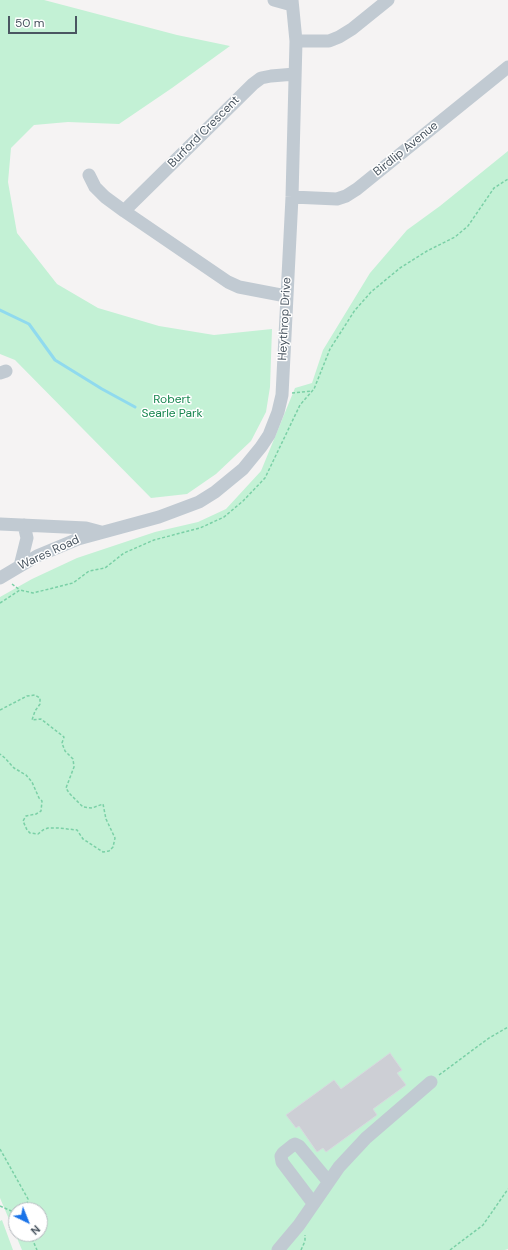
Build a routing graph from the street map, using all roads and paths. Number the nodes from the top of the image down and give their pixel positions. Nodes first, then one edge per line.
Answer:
1 (274, 0) edge
2 (388, 0) edge
3 (292, 2) edge
4 (296, 41) junction
5 (508, 67) edge
6 (295, 74) junction
7 (90, 175) dead end
8 (292, 196) junction
9 (124, 211) junction
10 (286, 296) junction
11 (312, 391) dead end
12 (282, 395) junction
13 (0, 524) edge
14 (24, 525) junction
15 (101, 532) junction
16 (20, 566) junction
17 (0, 578) edge
18 (0, 710) edge
19 (0, 754) edge
20 (508, 1027) edge
21 (431, 1082) joint
22 (0, 1149) edge
23 (328, 1181) junction
24 (508, 1189) edge
25 (27, 1202) edge
26 (313, 1203) junction
27 (278, 1250) edge
28 (450, 1250) edge

1 - 3 street
2 - 4 street
3 - 4 street, Heythrop Drive
4 - 6 street, Heythrop Drive
5 - 8 street, Birdlip Avenue
6 - 8 street, Heythrop Drive
6 - 9 street, Burford Crescent
7 - 9 street
8 - 10 street, Heythrop Drive
9 - 10 street
10 - 12 street, Heythrop Drive
11 - 12 path
12 - 15 street, Heythrop Drive
13 - 14 street
14 - 15 street
14 - 16 street
15 - 16 street, Wares Road
16 - 17 street, Wares Road
18 - 19 path
20 - 21 path
21 - 23 street
22 - 25 path
23 - 26 street
23 - 26 street
24 - 28 path
26 - 27 street

